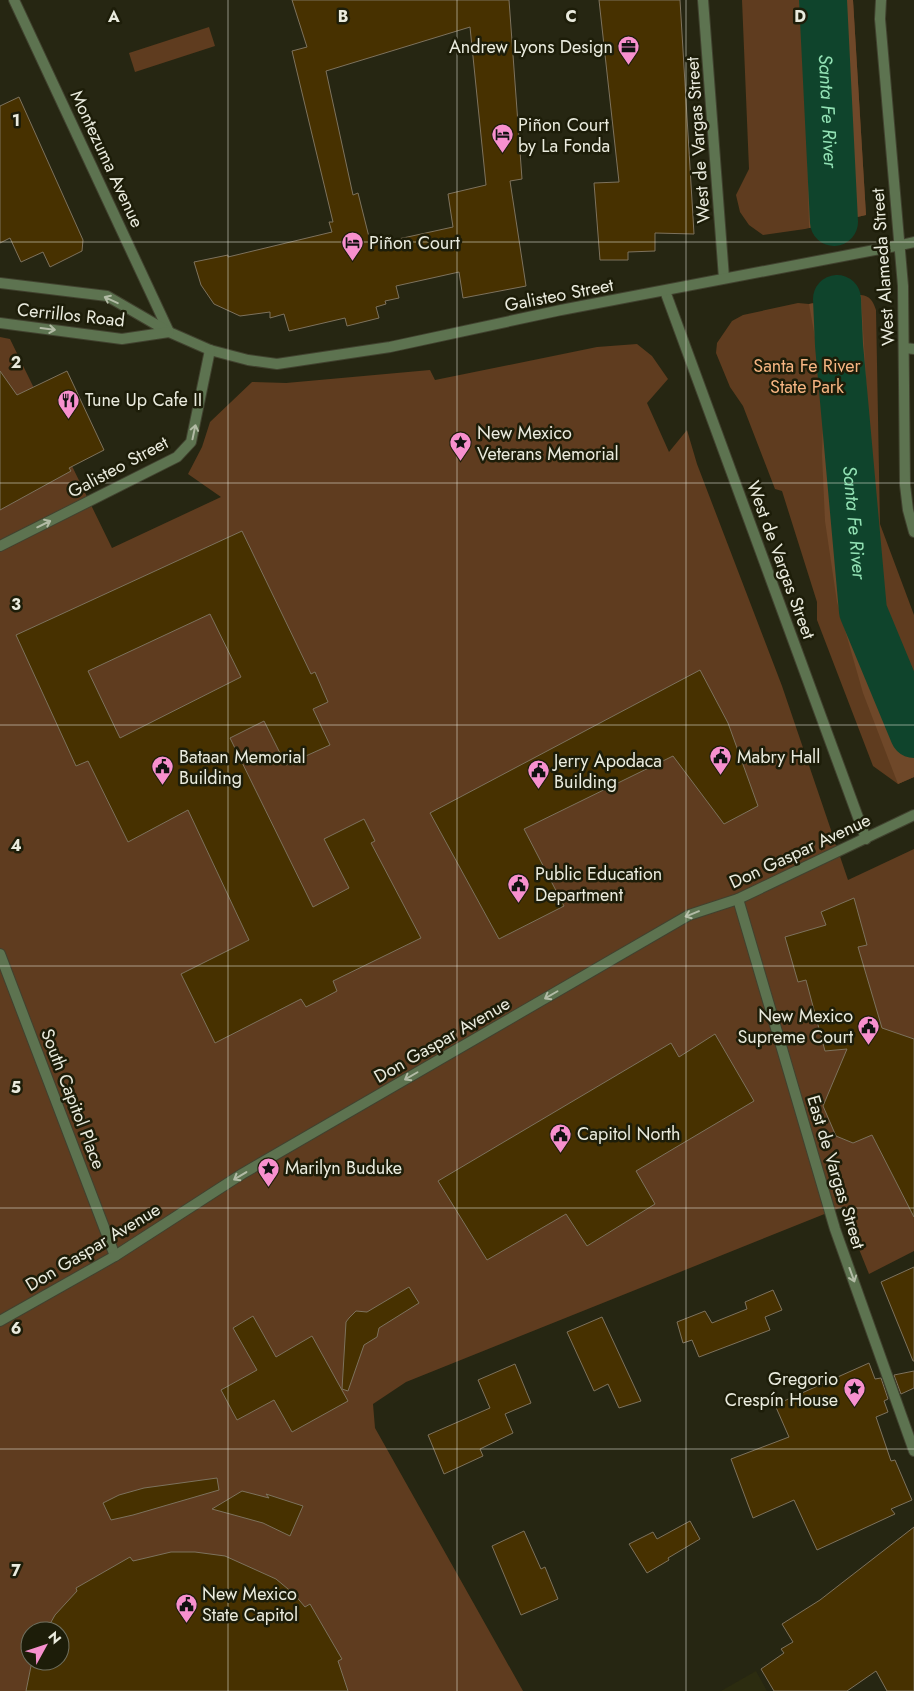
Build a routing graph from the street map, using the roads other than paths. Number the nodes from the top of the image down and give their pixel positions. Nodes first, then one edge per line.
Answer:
1 (14, 0) edge
2 (704, 0) edge
3 (881, 0) edge
4 (914, 242) edge
5 (901, 245) junction
6 (724, 278) junction
7 (0, 283) edge
8 (665, 291) junction
9 (0, 323) edge
10 (169, 332) junction
11 (910, 348) edge
12 (210, 350) junction
13 (914, 532) edge
14 (0, 546) edge
15 (913, 816) edge
16 (866, 839) junction
17 (738, 899) junction
18 (0, 954) edge
19 (115, 1256) junction
20 (0, 1321) edge
21 (914, 1451) edge

1 - 10 street, Montezuma Avenue
2 - 6 street, West de Vargas Street
3 - 5 street, West Alameda Street
4 - 5 street, Galisteo Street
5 - 6 street, Galisteo Street
5 - 11 street, West Alameda Street
6 - 8 street, Galisteo Street
10 -> 7 street, Cerrillos Road
8 - 12 street, Galisteo Street
8 - 16 street, West de Vargas Street
9 -> 10 street, Cerrillos Road
10 - 12 street, Galisteo Street
11 - 13 street, West Alameda Street
14 -> 12 street, Galisteo Street
15 - 16 street, Don Gaspar Avenue
16 - 17 street, Don Gaspar Avenue
17 -> 19 street, Don Gaspar Avenue
17 -> 21 street, East de Vargas Street
18 - 19 street, South Capitol Place
19 - 20 street, Don Gaspar Avenue

